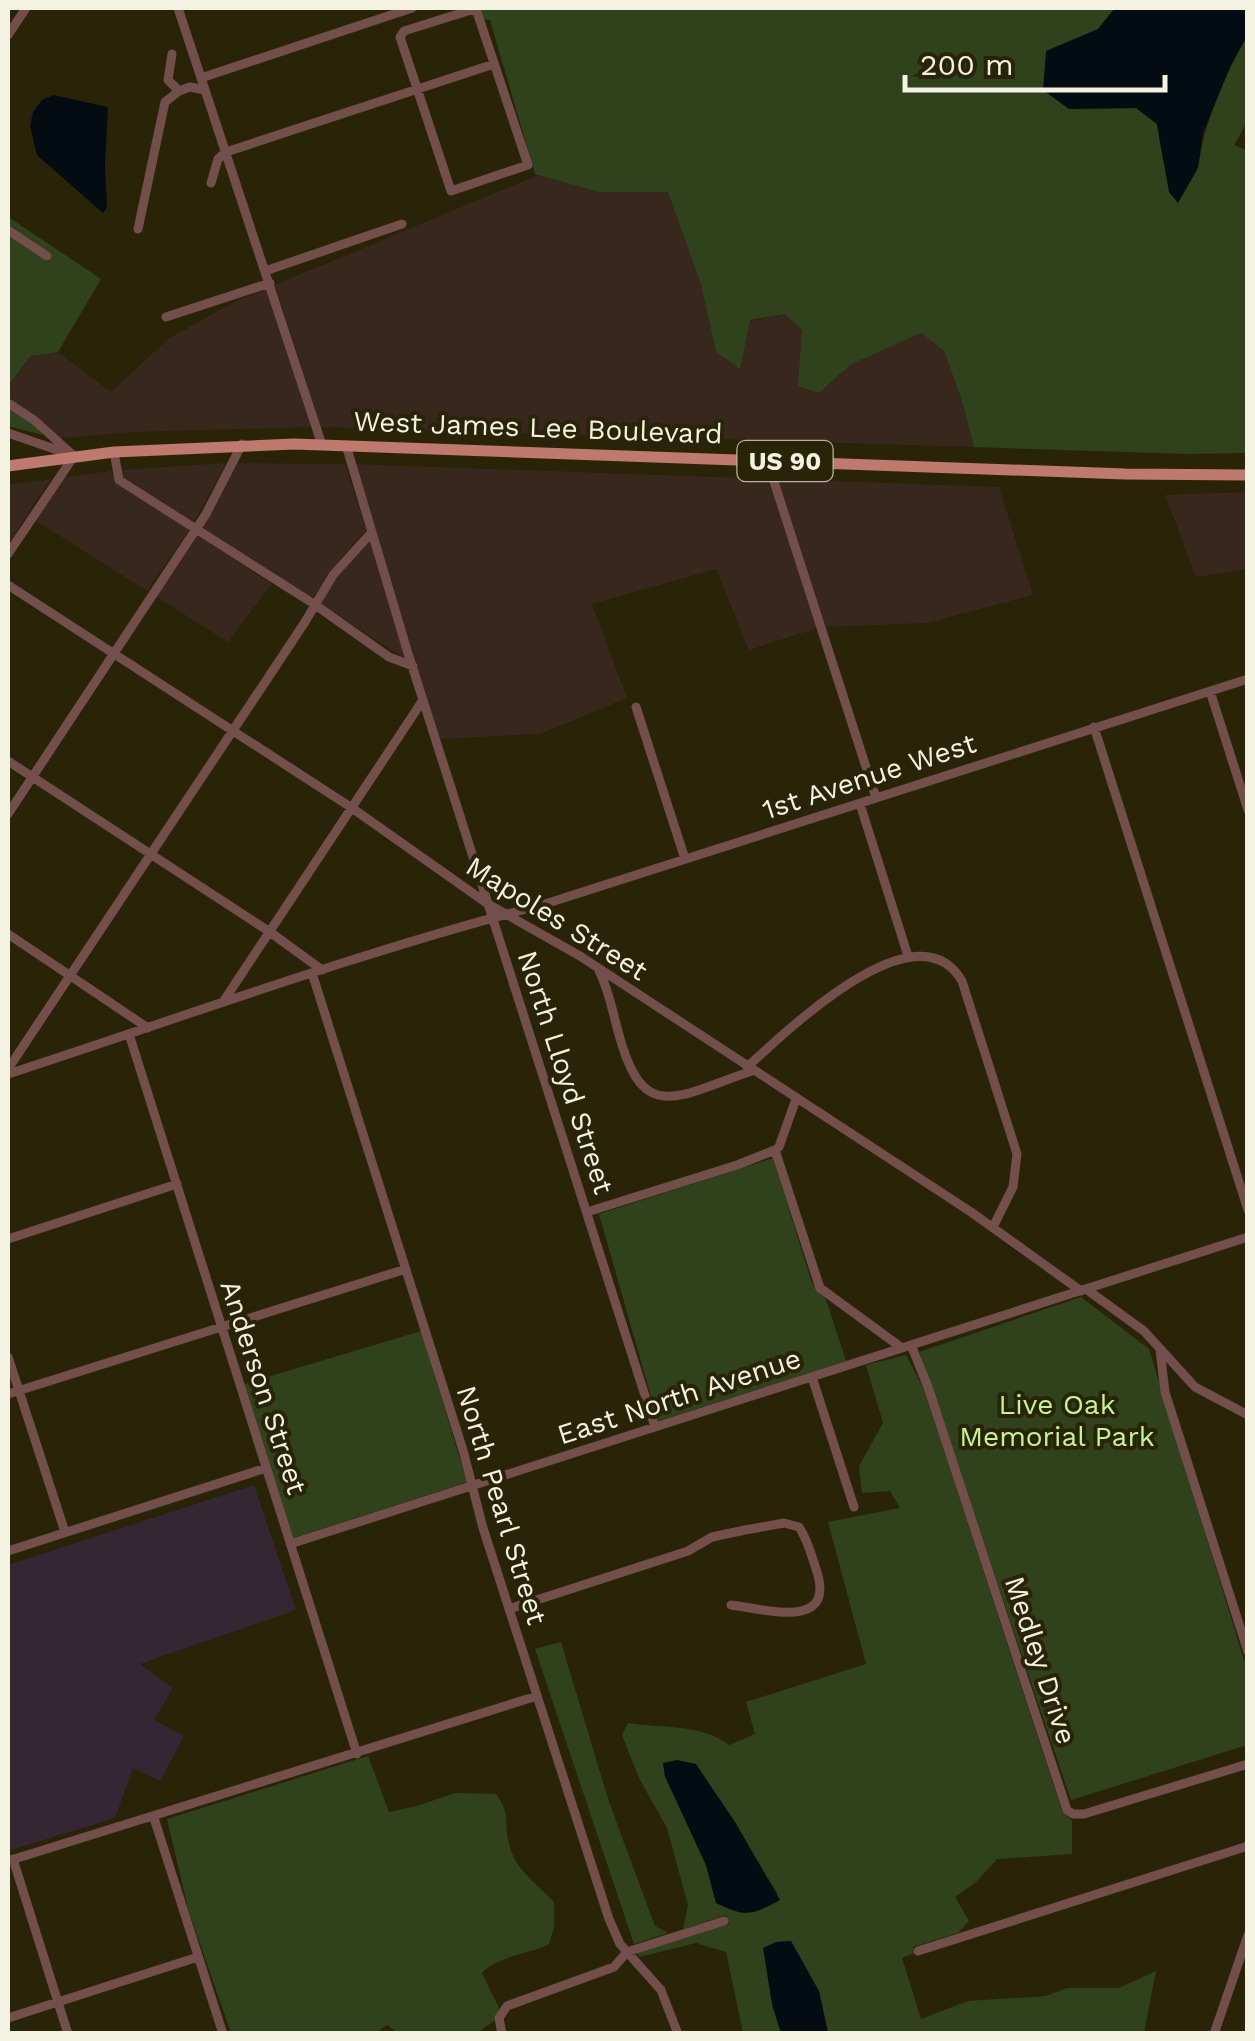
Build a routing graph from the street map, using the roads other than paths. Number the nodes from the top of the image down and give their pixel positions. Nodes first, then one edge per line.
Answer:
1 (26, 8) edge
2 (178, 8) edge
3 (412, 8) edge
4 (395, 10) edge
5 (8, 36) edge
6 (172, 54) dead end
7 (494, 64) junction
8 (201, 78) junction
9 (417, 89) junction
10 (205, 90) junction
11 (179, 91) junction
12 (226, 152) junction
13 (211, 183) dead end
14 (402, 224) dead end
15 (138, 229) dead end
16 (8, 230) edge
17 (47, 256) dead end
18 (268, 270) junction
19 (270, 283) junction
20 (166, 317) dead end
21 (8, 403) edge
22 (8, 434) edge
23 (242, 444) junction
24 (322, 445) junction
25 (346, 445) junction
26 (114, 452) junction
27 (74, 456) junction
28 (767, 460) junction
29 (8, 466) edge
30 (1248, 475) edge
31 (195, 528) junction
32 (372, 532) junction
33 (8, 554) edge
34 (8, 585) edge
35 (314, 604) junction
36 (113, 651) junction
37 (413, 666) junction
38 (1248, 679) edge
39 (1210, 691) junction
40 (424, 700) junction
41 (636, 707) dead end
42 (1094, 727) junction
43 (234, 730) junction
44 (8, 761) edge
45 (31, 776) junction
46 (876, 798) junction
47 (860, 804) junction
48 (352, 808) junction
49 (1248, 810) edge
50 (8, 814) edge
51 (150, 854) junction
52 (684, 860) junction
53 (488, 904) junction
54 (504, 913) junction
55 (492, 916) junction
56 (270, 932) junction
57 (8, 934) edge
58 (908, 956) junction
59 (596, 966) junction
60 (317, 972) junction
61 (70, 976) junction
62 (221, 1004) junction
63 (148, 1028) junction
64 (130, 1034) junction
65 (750, 1069) junction
66 (8, 1072) edge
67 (796, 1099) junction
68 (775, 1150) junction
69 (176, 1184) junction
70 (1248, 1210) edge
71 (587, 1212) junction
72 (994, 1227) junction
73 (1248, 1237) edge
74 (8, 1239) edge
75 (406, 1269) junction
76 (1084, 1290) junction
77 (221, 1328) junction
78 (906, 1347) junction
79 (1160, 1350) junction
80 (8, 1357) edge
81 (812, 1377) junction
82 (13, 1393) edge
83 (1248, 1415) edge
84 (655, 1427) junction
85 (266, 1468) junction
86 (472, 1486) junction
87 (854, 1507) dead end
88 (65, 1532) junction
89 (290, 1544) junction
90 (8, 1551) edge
91 (731, 1606) dead end
92 (510, 1609) junction
93 (1248, 1652) edge
94 (537, 1696) junction
95 (357, 1754) junction
96 (1248, 1764) edge
97 (154, 1818) junction
98 (1248, 1846) edge
99 (10, 1860) edge
100 (724, 1921) dead end
101 (1248, 1936) edge
102 (918, 1951) dead end
103 (626, 1952) junction
104 (198, 1957) junction
105 (1242, 1968) edge
106 (58, 2002) junction
107 (8, 2018) edge
108 (68, 2034) edge
109 (223, 2034) edge
110 (502, 2034) edge
111 (678, 2034) edge
112 (1214, 2034) edge

1 - 5 street
2 - 8 street
3 - 4 street
4 - 8 street
6 - 11 street
7 - 9 street
7 - 9 street
7 - 9 street
8 - 10 street
9 - 12 street
10 - 11 street
10 - 12 street
11 - 15 street
12 - 13 street
12 - 18 street
14 - 18 street
16 - 17 street
18 - 19 street
19 - 20 street
19 - 24 street
21 - 27 street
22 - 27 street
23 - 24 main road, West James Lee Boulevard / US 90
23 - 26 main road, West James Lee Boulevard / US 90
23 - 31 street
24 - 25 main road, West James Lee Boulevard / US 90
25 - 28 main road, West James Lee Boulevard / US 90
25 - 32 street, North Lloyd Street
26 - 27 main road, West James Lee Boulevard / US 90
26 - 31 street
27 - 29 main road, West James Lee Boulevard / US 90
27 - 33 street
28 - 30 main road, West James Lee Boulevard / US 90
28 - 46 street
31 - 35 street
31 - 36 street
32 - 35 street
32 - 37 street, North Lloyd Street
34 - 36 street, Mapoles Street
35 - 37 street
35 - 43 street
36 - 43 street, Mapoles Street
36 - 45 street
37 - 40 street, North Lloyd Street
38 - 39 street, 1st Avenue West
39 - 42 street, 1st Avenue West
39 - 49 street
40 - 48 street
40 - 53 street, North Lloyd Street
41 - 52 street
42 - 46 street, 1st Avenue West
42 - 70 street
43 - 48 street, Mapoles Street
43 - 51 street
44 - 45 street
45 - 50 street
45 - 51 street
46 - 47 street, 1st Avenue West
47 - 52 street, 1st Avenue West
47 - 58 street
48 - 53 street, Mapoles Street
48 - 56 street
51 - 56 street
51 - 61 street
52 - 54 street, 1st Avenue West
53 - 54 street, Mapoles Street
53 - 55 street, North Lloyd Street
54 - 55 street, 1st Avenue West
54 - 59 street, Mapoles Street
55 - 60 street, 1st Avenue West
55 - 71 street, North Lloyd Street
56 - 60 street
56 - 62 street
57 - 61 street
58 - 65 street
58 - 72 street
59 - 65 street, Mapoles Street
59 - 65 street
60 - 62 street, 1st Avenue West
60 - 75 street, North Pearl Street
61 - 63 street
61 - 66 street
62 - 63 street, 1st Avenue West
63 - 64 street, 1st Avenue West
64 - 66 street, 1st Avenue West
64 - 69 street, Anderson Street
65 - 67 street, Mapoles Street
67 - 68 street
67 - 72 street, Mapoles Street
68 - 71 street
68 - 78 street
69 - 74 street
69 - 77 street, Anderson Street
71 - 84 street, North Lloyd Street
72 - 76 street, Mapoles Street
73 - 76 street, East North Avenue
75 - 77 street
75 - 86 street, North Pearl Street
76 - 78 street, East North Avenue
76 - 79 street, Mapoles Street
77 - 82 street
77 - 85 street, Anderson Street
78 - 81 street, East North Avenue
78 - 96 street, Medley Drive
79 - 83 street, Mapoles Street
79 - 93 street
80 - 82 street
81 - 84 street, East North Avenue
81 - 87 street
82 - 88 street
84 - 86 street, East North Avenue
85 - 88 street
85 - 89 street, Anderson Street
86 - 89 street, East North Avenue
86 - 92 street, North Pearl Street
88 - 90 street
89 - 95 street, Anderson Street
91 - 92 street
92 - 94 street, North Pearl Street
94 - 95 street
94 - 103 street, North Pearl Street
95 - 97 street
97 - 99 street
97 - 104 street
98 - 102 street
99 - 106 street
100 - 103 street
101 - 105 street
103 - 110 street
103 - 111 street, North Pearl Street
104 - 106 street
104 - 109 street
105 - 112 street
106 - 107 street
106 - 108 street

